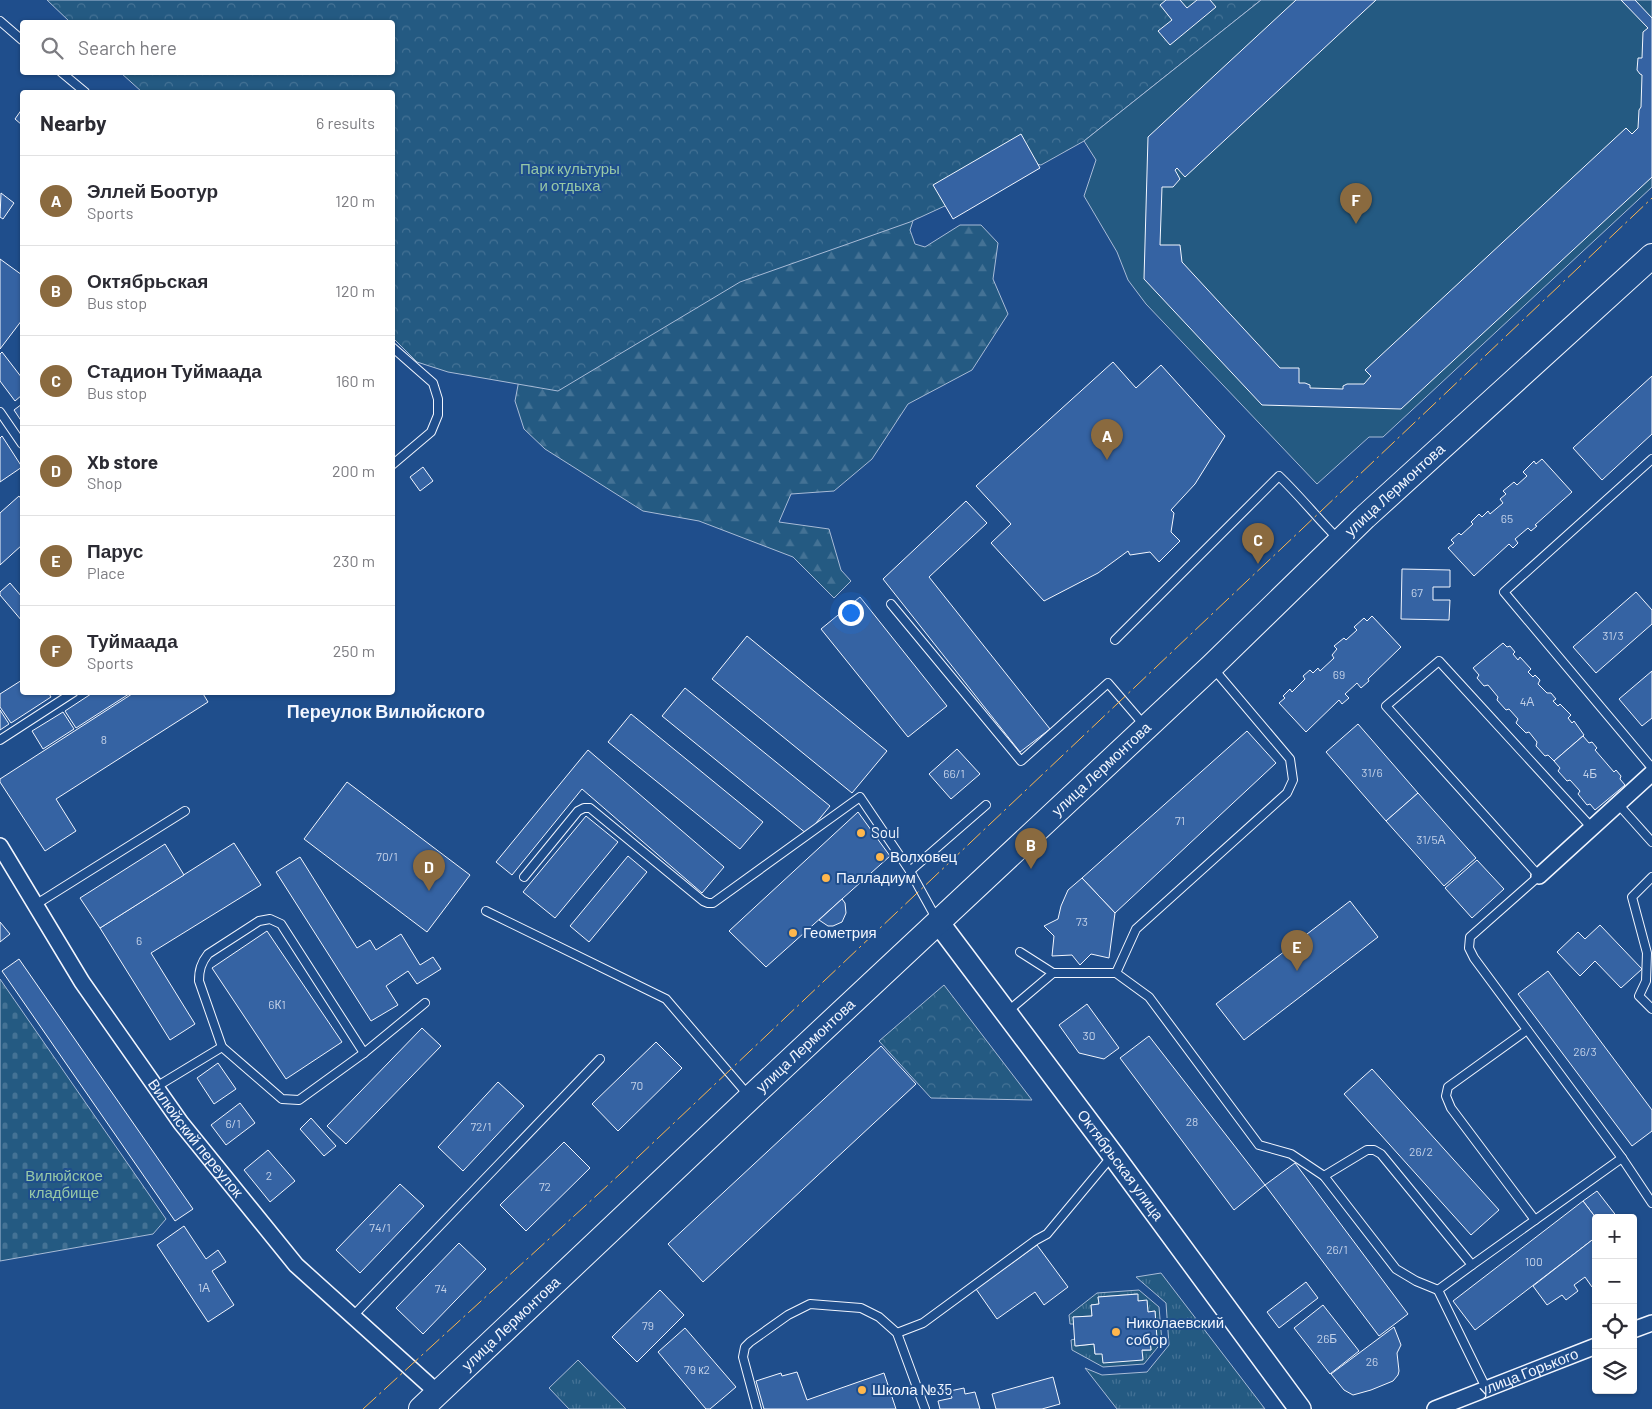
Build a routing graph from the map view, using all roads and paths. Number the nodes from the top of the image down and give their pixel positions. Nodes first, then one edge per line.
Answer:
1 (0, 22) edge
2 (20, 38) edge
3 (64, 75) edge
4 (79, 90) edge
5 (1652, 256) edge
6 (395, 350) edge
7 (0, 412) edge
8 (20, 441) edge
9 (1652, 460) edge
10 (395, 462) edge
11 (1340, 542) junction
12 (890, 604) dead end
13 (1115, 640) dead end
14 (1212, 666) junction
15 (69, 695) edge
16 (1147, 728) junction
17 (0, 740) edge
18 (1652, 768) edge
19 (1652, 773) edge
20 (1618, 804) junction
21 (986, 805) dead end
22 (185, 811) dead end
23 (1592, 828) junction
24 (1652, 842) edge
25 (0, 846) edge
26 (910, 871) junction
27 (1540, 876) junction
28 (524, 877) dead end
29 (1652, 877) edge
30 (35, 905) junction
31 (486, 910) dead end
32 (938, 922) junction
33 (1020, 952) dead end
34 (1116, 973) junction
35 (1053, 974) junction
36 (425, 1003) dead end
37 (1652, 1009) edge
38 (1007, 1012) junction
39 (1527, 1030) junction
40 (222, 1047) junction
41 (364, 1052) junction
42 (600, 1059) dead end
43 (156, 1087) junction
44 (751, 1097) junction
45 (1113, 1155) junction
46 (1622, 1158) junction
47 (1324, 1176) junction
48 (1652, 1203) edge
49 (1535, 1220) junction
50 (1472, 1265) junction
51 (1438, 1290) junction
52 (353, 1316) junction
53 (1652, 1323) edge
54 (1637, 1329) edge
55 (896, 1333) junction
56 (1592, 1348) edge
57 (1487, 1390) junction
58 (438, 1393) junction
59 (421, 1409) edge
60 (757, 1409) edge
61 (925, 1409) edge
62 (1300, 1409) edge
63 (1435, 1409) edge

1 - 2 lane
3 - 4 lane
5 - 11 main road, улица Лермонтова
6 - 10 lane
7 - 8 lane
9 - 18 lane
11 - 13 lane
11 - 14 main road, улица Лермонтова
12 - 16 lane
14 - 16 main road, улица Лермонтова
14 - 34 lane
15 - 17 lane
16 - 32 main road, улица Лермонтова
19 - 20 street
20 - 23 street
20 - 24 lane
21 - 26 lane
22 - 30 lane
23 - 27 street
23 - 27 lane
25 - 30 street, Вилюйский переулок
26 - 28 lane
26 - 32 lane
27 - 39 lane
29 - 37 lane
30 - 43 street, Вилюйский переулок
31 - 44 lane
32 - 38 street, Октябрьская улица
32 - 44 main road, улица Лермонтова
33 - 35 lane
34 - 35 lane
34 - 47 lane
35 - 38 lane
36 - 41 lane
38 - 45 street, Октябрьская улица
39 - 46 lane
39 - 49 lane
40 - 41 lane
40 - 41 lane
40 - 43 lane
42 - 52 lane
43 - 52 street, Вилюйский переулок
44 - 58 main road, улица Лермонтова
45 - 55 lane
45 - 62 street, Октябрьская улица
46 - 48 lane
46 - 49 lane
47 - 50 lane
47 - 51 lane
49 - 50 lane
50 - 51 lane
51 - 57 lane
52 - 58 street, Вилюйский переулок
53 - 54 street
55 - 60 lane
55 - 61 lane
56 - 57 street, улица Горького
57 - 63 street, улица Горького
58 - 59 main road, улица Лермонтова

